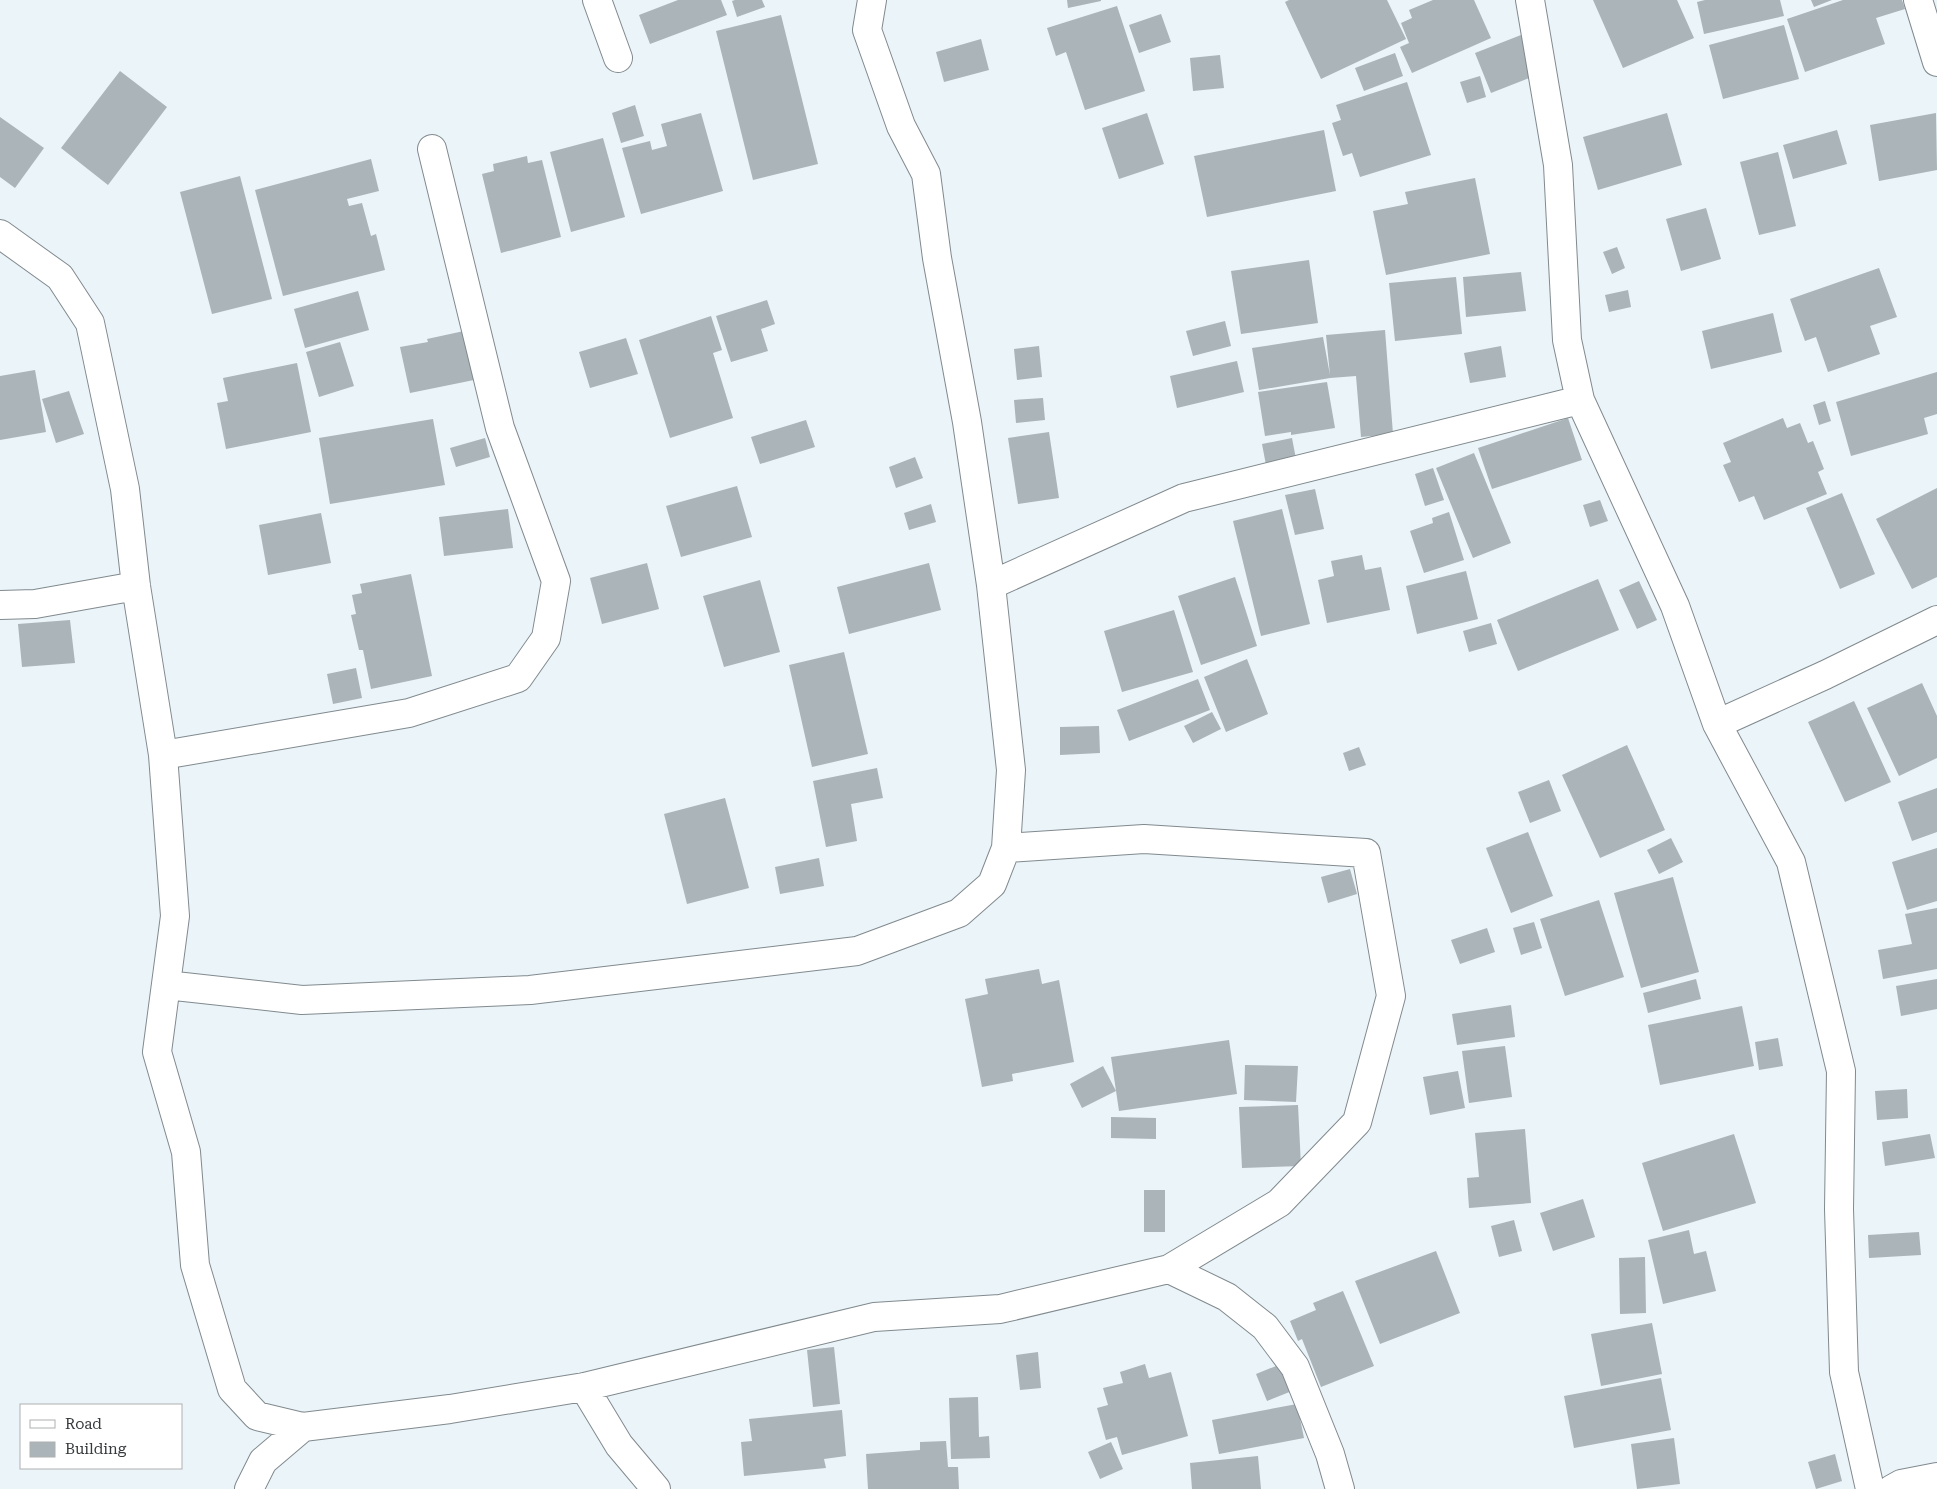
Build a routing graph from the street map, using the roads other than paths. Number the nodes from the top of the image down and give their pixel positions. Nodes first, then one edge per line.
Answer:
1 (597, 0) edge
2 (872, 0) edge
3 (1530, 0) edge
4 (1918, 0) edge
5 (618, 58) dead end
6 (1937, 62) edge
7 (432, 149) dead end
8 (0, 234) edge
9 (1580, 400) junction
10 (991, 585) junction
11 (136, 586) junction
12 (0, 605) edge
13 (1937, 620) edge
14 (1717, 724) junction
15 (163, 755) junction
16 (1006, 848) junction
17 (166, 985) junction
18 (1169, 1269) junction
19 (584, 1387) junction
20 (303, 1427) junction
21 (1937, 1477) edge
22 (248, 1489) edge
23 (656, 1489) edge
24 (1340, 1489) edge
25 (1870, 1489) edge
26 (1892, 1489) edge

1 - 5 street
2 - 10 street
3 - 9 street
4 - 6 street
7 - 15 street
8 - 11 street
9 - 10 street
9 - 14 street
10 - 16 street
11 - 12 street
11 - 15 street
13 - 14 street
14 - 25 street
15 - 17 street
16 - 17 street
16 - 18 street
17 - 20 street
18 - 19 street
18 - 24 street
19 - 20 street
19 - 23 street
20 - 22 street
21 - 26 street

